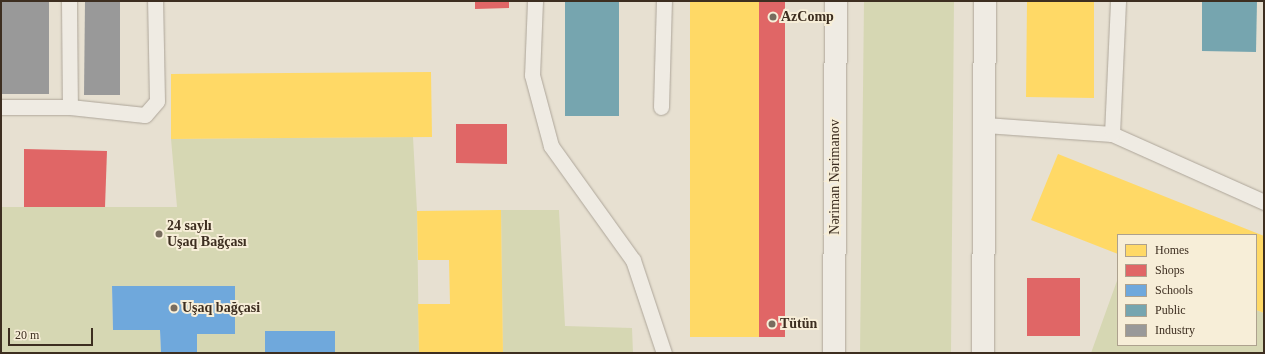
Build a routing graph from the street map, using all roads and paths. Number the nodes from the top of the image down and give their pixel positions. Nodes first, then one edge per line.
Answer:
1 (69, 1) edge
2 (155, 1) edge
3 (535, 1) edge
4 (664, 1) edge
5 (836, 1) edge
6 (985, 1) edge
7 (1118, 1) edge
8 (1, 107) edge
9 (70, 107) junction
10 (661, 107) dead end
11 (985, 125) junction
12 (1112, 134) junction
13 (1264, 202) edge
14 (664, 353) edge
15 (834, 353) edge
16 (983, 353) edge

1 - 9 lane
2 - 9 lane
3 - 14 lane
4 - 10 lane
5 - 15 main road, Nəriman Nərimanov
6 - 11 main road
7 - 12 lane
8 - 9 lane
11 - 12 lane
11 - 16 main road
12 - 13 lane

